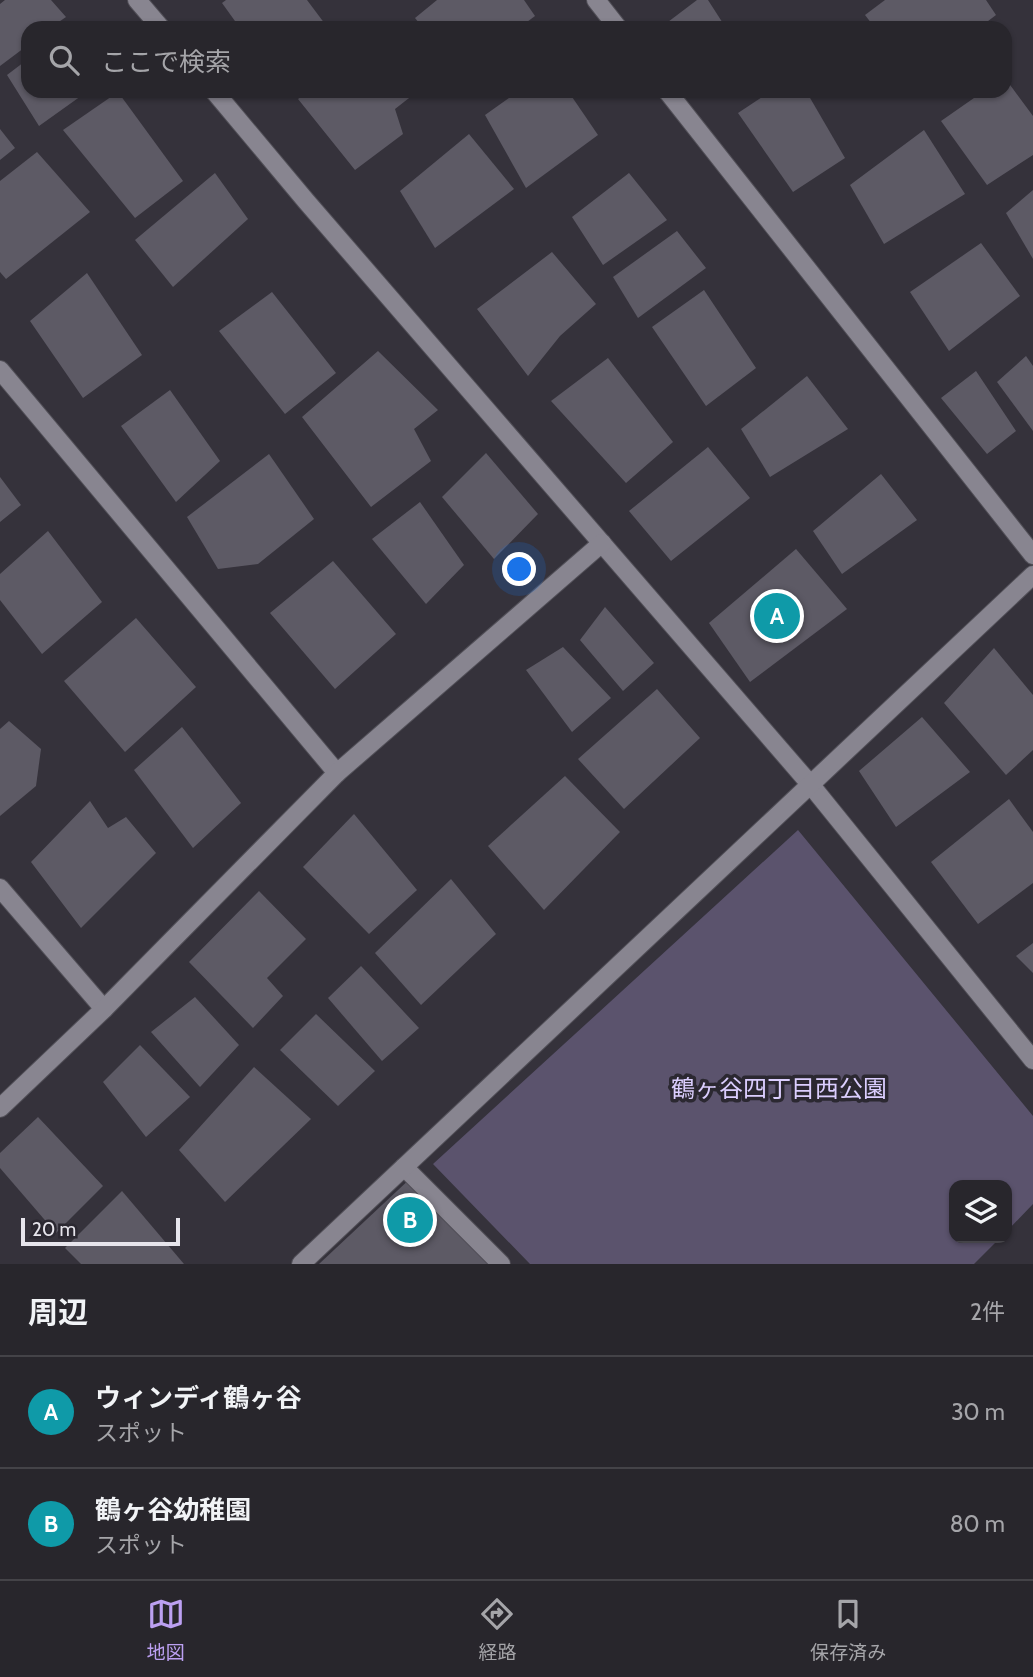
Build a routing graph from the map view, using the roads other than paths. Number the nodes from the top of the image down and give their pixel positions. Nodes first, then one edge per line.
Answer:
1 (137, 0) edge
2 (596, 0) edge
3 (155, 21) edge
4 (612, 21) edge
5 (220, 98) edge
6 (673, 98) edge
7 (0, 370) edge
8 (601, 543) junction
9 (1033, 555) edge
10 (1033, 575) edge
11 (337, 773) junction
12 (810, 784) junction
13 (0, 888) edge
14 (104, 1009) junction
15 (1033, 1060) edge
16 (0, 1108) edge
17 (404, 1167) junction
18 (301, 1264) edge
19 (501, 1264) edge

1 - 3 street
2 - 4 street
5 - 8 street
6 - 9 street
7 - 11 street
8 - 11 street
8 - 12 street
10 - 12 street
11 - 14 street
12 - 15 street
12 - 17 street
13 - 14 street
14 - 16 street
17 - 18 street
17 - 19 street

